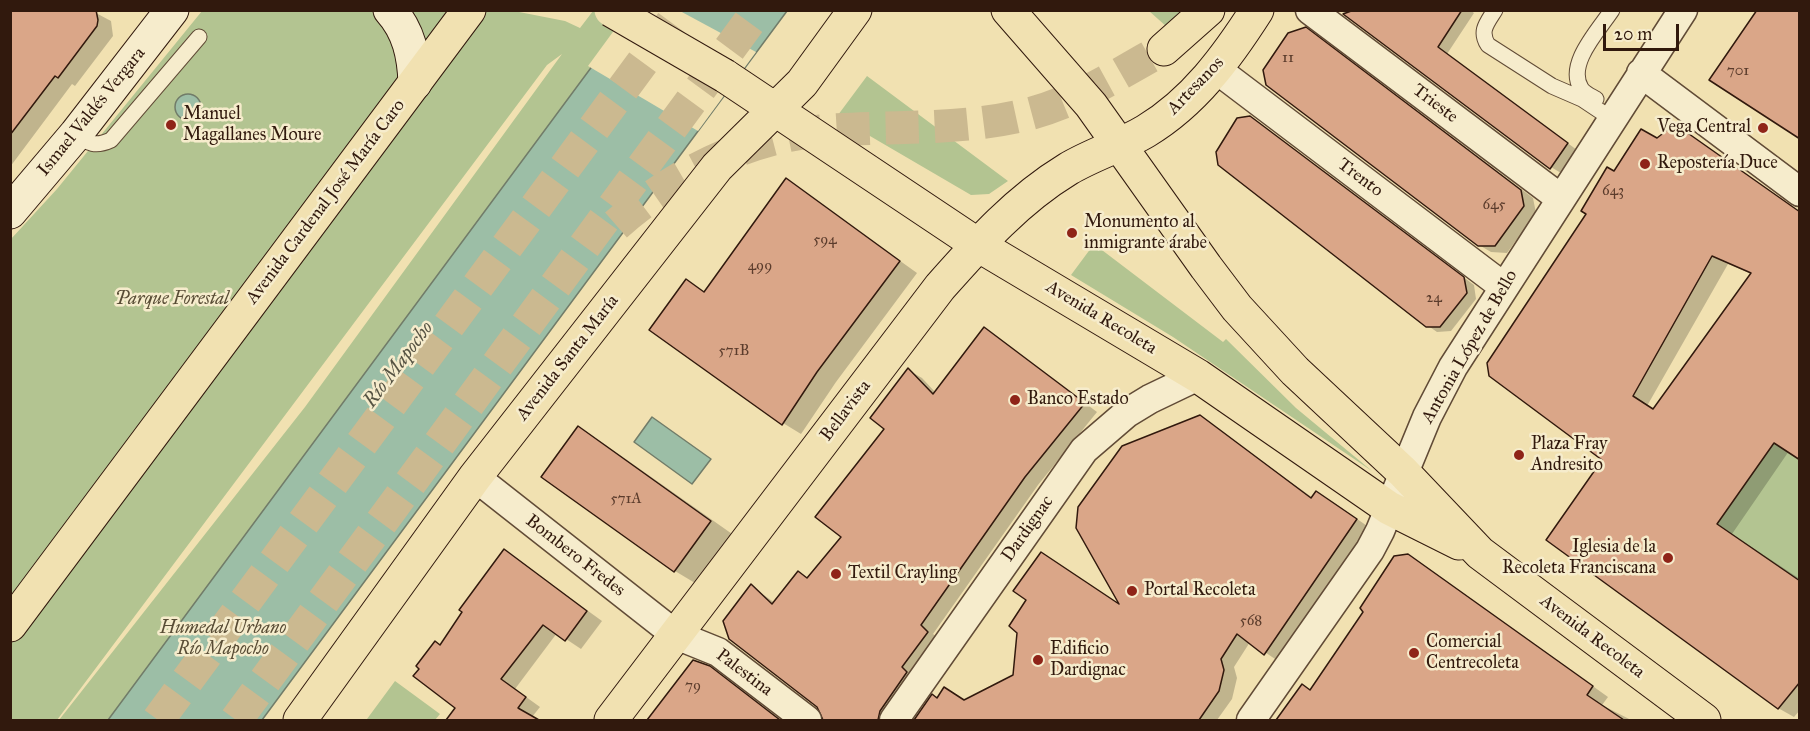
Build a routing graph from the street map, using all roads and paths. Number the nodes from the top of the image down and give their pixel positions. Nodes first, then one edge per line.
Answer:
1 (172, 10) edge
2 (390, 10) edge
3 (611, 10) edge
4 (855, 10) edge
5 (1008, 10) edge
6 (1208, 10) edge
7 (1257, 10) edge
8 (1310, 10) edge
9 (1495, 10) edge
10 (1612, 10) edge
11 (1683, 10) edge
12 (464, 15) edge
13 (199, 37) dead end
14 (1164, 49) tunnel mouth
15 (1216, 69) junction
16 (1641, 73) junction
17 (1576, 76) junction
18 (415, 83) junction
19 (1564, 90) junction
20 (777, 110) junction
21 (1614, 115) junction
22 (76, 134) junction
23 (1120, 145) junction
24 (1800, 192) edge
25 (1560, 198) junction
26 (10, 212) edge
27 (978, 244) junction
28 (1504, 287) junction
29 (1198, 376) junction
30 (1403, 472) junction
31 (475, 477) junction
32 (1389, 508) junction
33 (1480, 553) junction
34 (10, 625) edge
35 (676, 635) junction
36 (300, 720) edge
37 (611, 720) edge
38 (807, 720) edge
39 (894, 720) edge
40 (1251, 720) edge
41 (1704, 720) edge

1 - 22 main road, Ismael Valdés Vergara
2 - 18 main road
3 - 20 main road, Avenida Recoleta, bridge
4 - 20 main road, Avenida Santa María
5 - 23 main road, Avenida Recoleta
6 - 14 main road
7 - 15 main road, Artesanos
8 - 25 street, Trieste
9 - 19 lane
10 - 17 lane
11 - 16 street, Antonia López de Bello
12 - 18 main road, Avenida Cardenal José María Caro
13 - 22 lane
15 - 23 main road, Artesanos
15 - 28 street, Trento
16 - 21 street, Antonia López de Bello
16 - 24 street
17 - 19 lane
17 - 21 lane
18 - 34 main road, Avenida Cardenal José María Caro
19 - 21 lane
20 - 27 main road, Avenida Recoleta
20 - 31 main road, Avenida Santa María
21 - 25 street, Antonia López de Bello
22 - 26 main road, Ismael Valdés Vergara
23 - 27 main road, Bellavista
23 - 30 main road, Avenida Recoleta
25 - 28 street, Antonia López de Bello
27 - 29 main road, Avenida Recoleta
27 - 35 main road, Bellavista
28 - 30 street, Antonia López de Bello
29 - 32 main road, Avenida Recoleta
29 - 39 street, Dardignac
30 - 32 street, Antonia López de Bello
30 - 33 main road, Avenida Recoleta
31 - 35 street, Bombero Fredes
31 - 36 main road, Avenida Santa María
32 - 33 main road, Avenida Recoleta
32 - 40 street, Antonia López de Bello
33 - 41 main road, Avenida Recoleta
35 - 37 main road, Bellavista
35 - 38 street, Palestina

